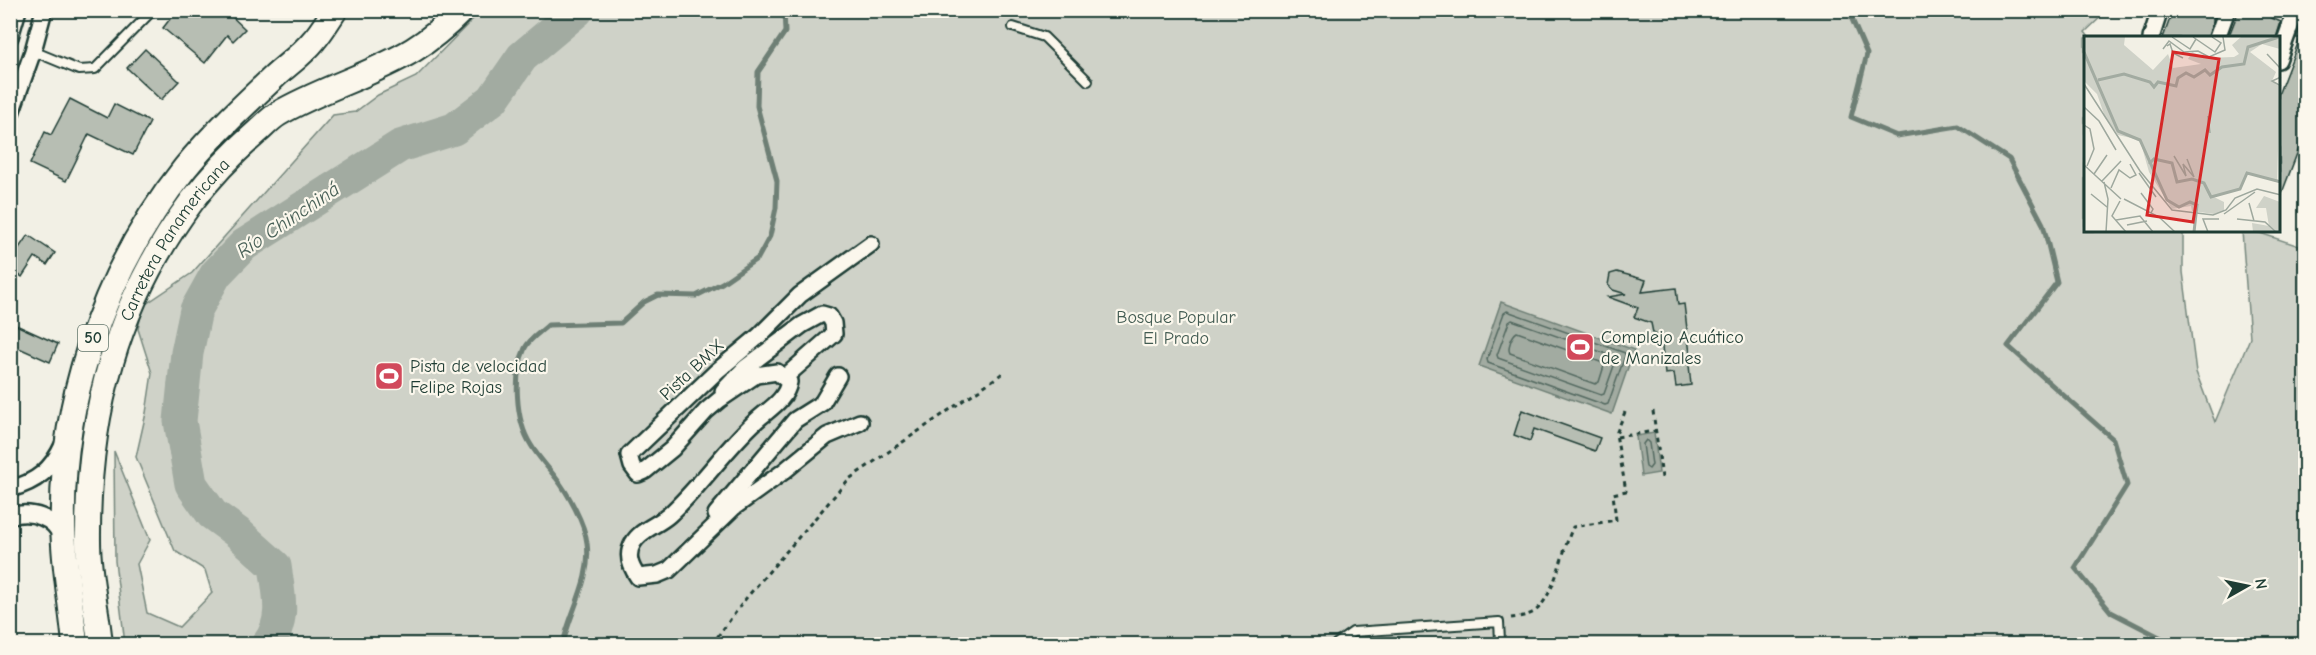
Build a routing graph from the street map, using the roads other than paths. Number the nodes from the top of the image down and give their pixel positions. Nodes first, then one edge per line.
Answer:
1 (18, 10) edge
2 (44, 10) edge
3 (153, 10) edge
4 (335, 10) edge
5 (436, 10) edge
6 (462, 10) edge
7 (2160, 10) edge
8 (2227, 10) edge
9 (2296, 10) edge
10 (1013, 27) dead end
11 (2152, 36) edge
12 (2218, 36) edge
13 (10, 37) edge
14 (33, 51) junction
15 (412, 51) junction
16 (2280, 54) edge
17 (1088, 81) dead end
18 (10, 116) edge
19 (872, 244) dead end
20 (838, 376) dead end
21 (784, 377) junction
22 (706, 411) junction
23 (860, 423) dead end
24 (70, 432) junction
25 (15, 488) edge
26 (16, 515) edge
27 (708, 531) junction
28 (64, 544) junction
29 (100, 639) edge
30 (75, 640) edge
31 (1336, 645) edge
32 (1497, 645) edge

1 - 13 street
2 - 14 street
3 - 14 lane
4 - 24 highway, Carretera Panamericana / 50
5 - 15 highway
6 - 15 highway, Carretera Panamericana / 50
7 - 11 street
8 - 12 street
9 - 16 street
10 - 17 lane
14 - 18 street
15 - 29 highway, Carretera Panamericana / 50
19 - 22 street, Pista BMX
20 - 27 street
21 - 22 street, Pista BMX
21 - 22 street, Pista BMX
21 - 27 street
23 - 27 street
24 - 25 street
24 - 28 highway, Carretera Panamericana / 50
25 - 26 street
26 - 28 street
28 - 30 highway, Carretera Panamericana / 50
31 - 32 lane

